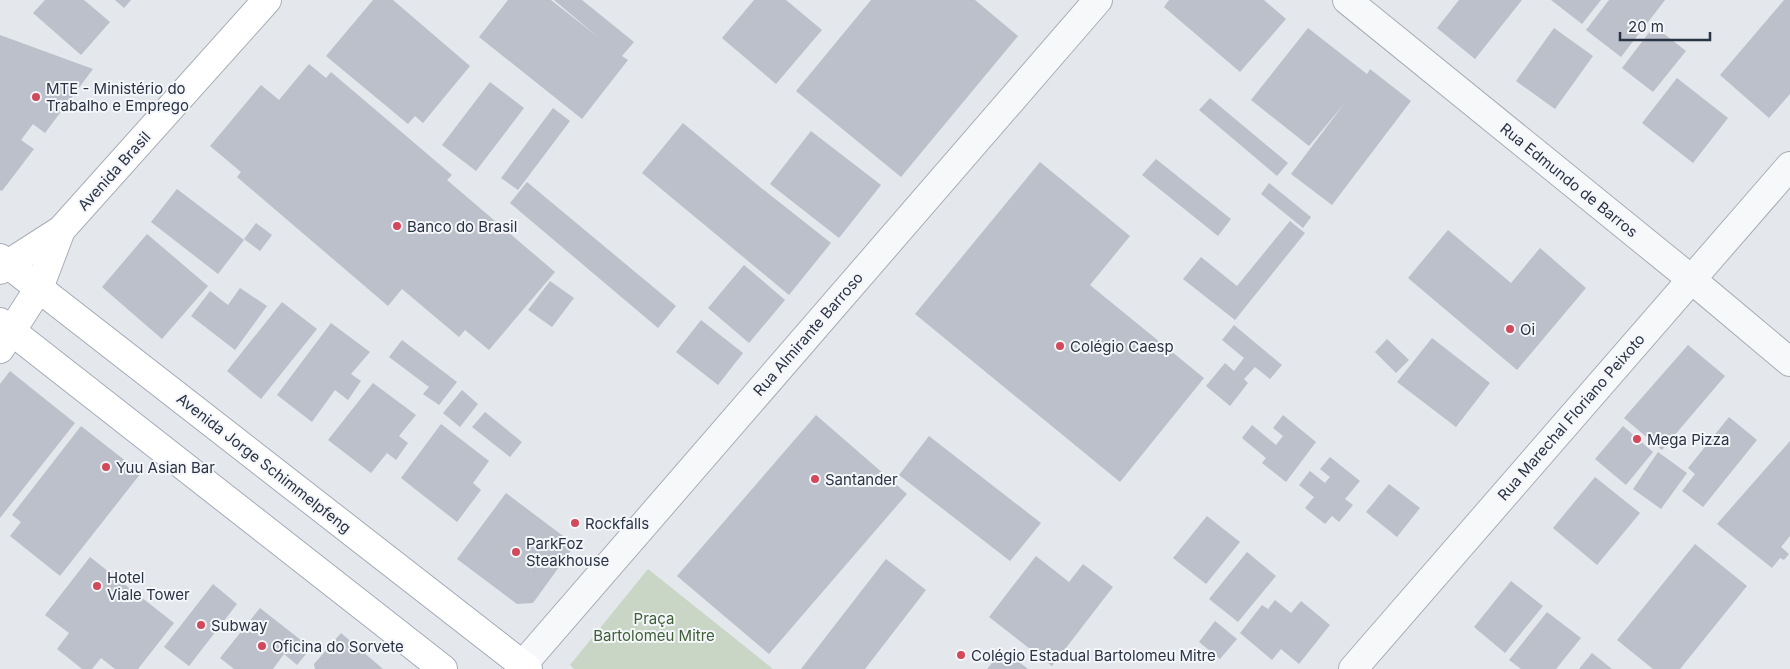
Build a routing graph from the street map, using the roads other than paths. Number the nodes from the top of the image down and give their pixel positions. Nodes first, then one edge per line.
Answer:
1 (267, 0) edge
2 (1098, 0) edge
3 (1347, 0) edge
4 (1790, 166) edge
5 (62, 230) junction
6 (3, 264) edge
7 (1691, 279) junction
8 (39, 288) junction
9 (4, 335) edge
10 (1790, 362) edge
11 (523, 668) edge
12 (443, 669) edge
13 (1353, 669) edge

1 - 5 main road, Avenida Brasil
2 - 11 street, Rua Almirante Barroso
3 - 7 street, Rua Edmundo de Barros
4 - 7 street, Rua Marechal Floriano Peixoto
5 - 6 main road, Avenida Brasil
5 - 8 main road, Avenida Brasil
6 - 8 main road, Avenida Jorge Schimmelpfeng
7 - 10 street, Rua Edmundo de Barros
7 - 13 street, Rua Marechal Floriano Peixoto
8 - 9 main road, Avenida Brasil
8 - 11 main road, Avenida Jorge Schimmelpfeng
9 - 12 main road

